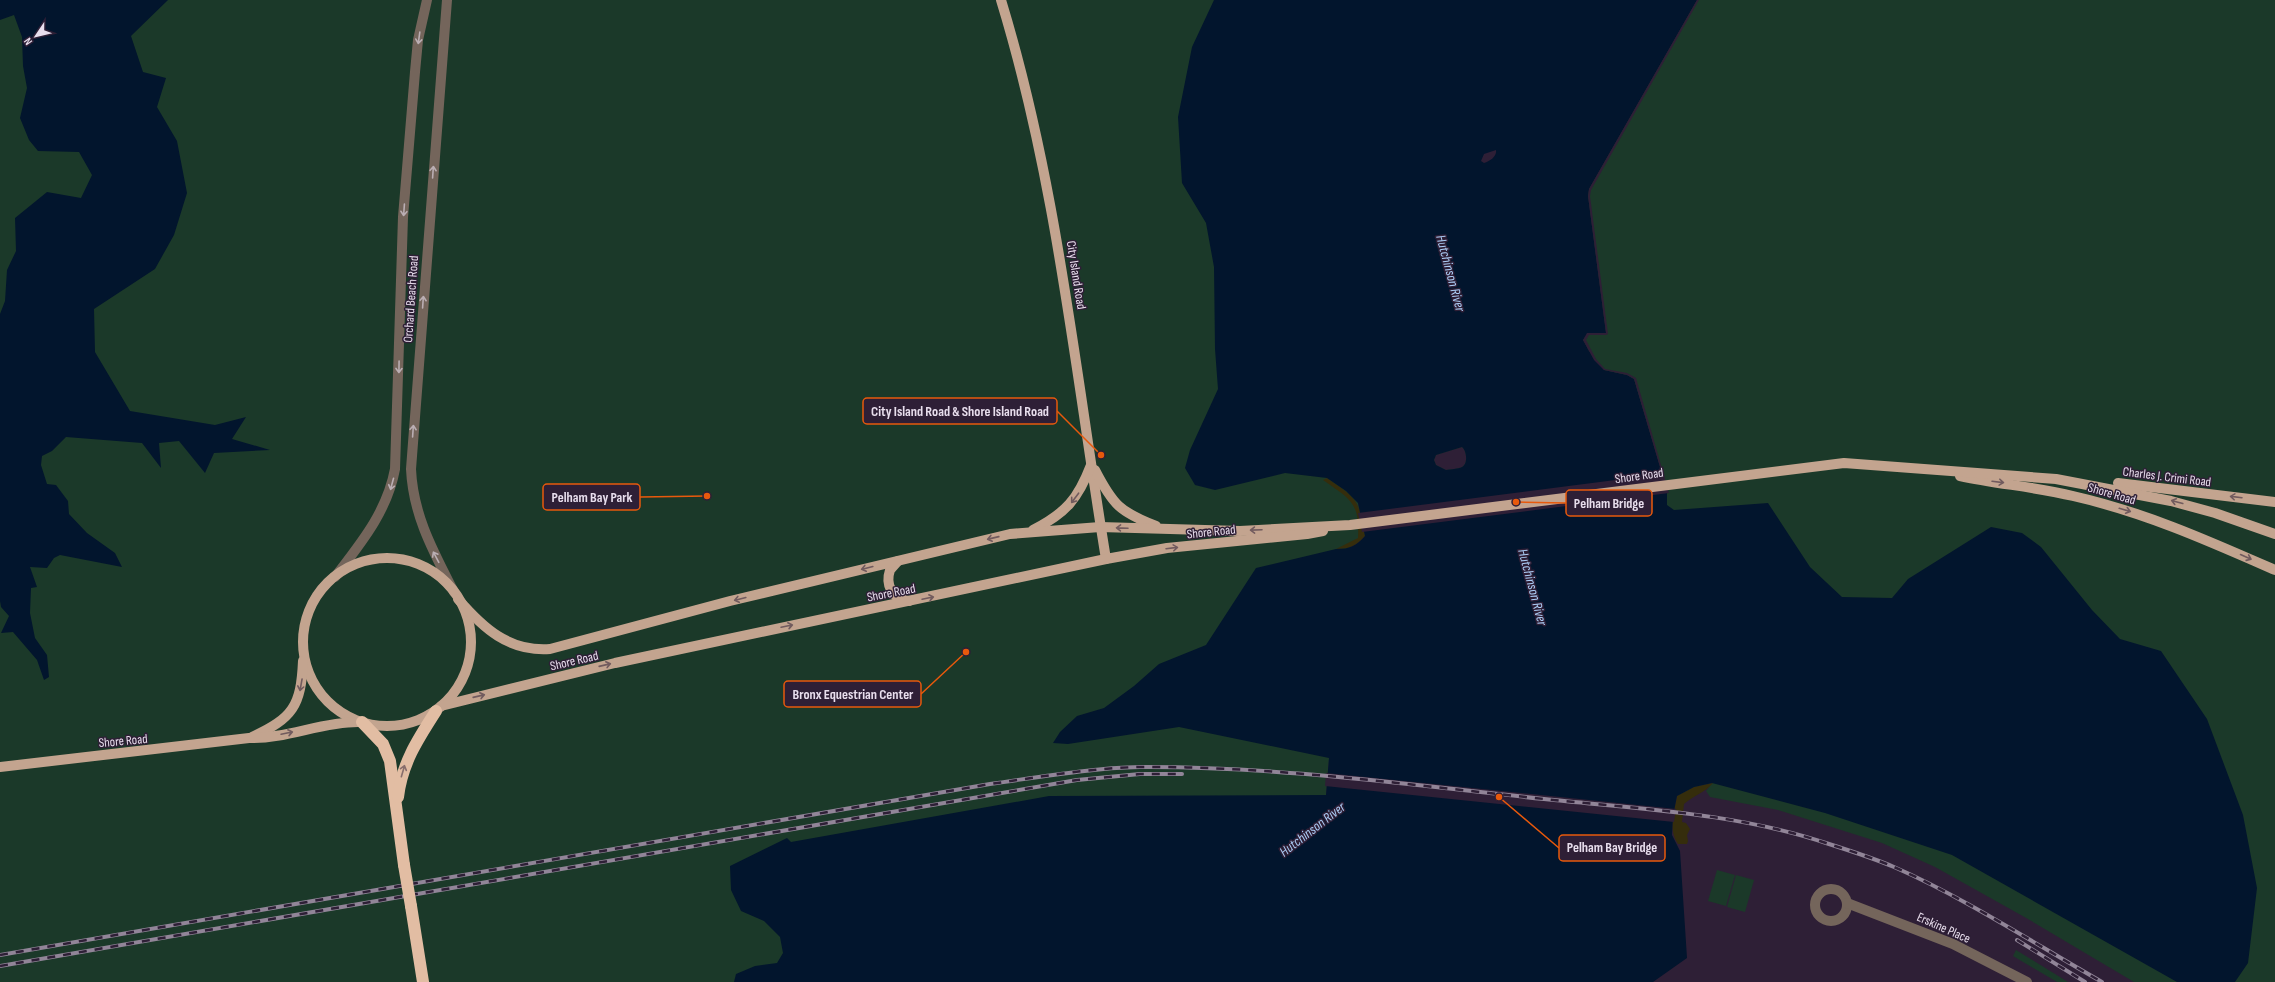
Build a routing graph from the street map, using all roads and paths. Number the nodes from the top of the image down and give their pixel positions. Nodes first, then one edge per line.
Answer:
1 (427, 0) edge
2 (447, 0) edge
3 (1001, 0) edge
4 (1092, 463) junction
5 (1932, 470) junction
6 (2056, 479) junction
7 (2275, 502) edge
8 (1350, 525) junction
9 (1100, 527) junction
10 (1161, 529) junction
11 (1028, 532) junction
12 (2275, 534) edge
13 (902, 559) junction
14 (1106, 559) junction
15 (2275, 570) edge
16 (335, 577) junction
17 (456, 595) junction
18 (912, 601) junction
19 (304, 647) junction
20 (439, 708) junction
21 (362, 722) junction
22 (249, 738) junction
23 (0, 767) edge
24 (397, 810) junction
25 (1847, 903) dead end
26 (423, 981) edge
27 (2027, 982) edge

1 -> 16 street, Orchard Beach Road
17 -> 2 street, Orchard Beach Road
3 - 4 main road, City Island Road
4 - 9 main road, City Island Road
4 - 10 main road
4 -> 11 main road
5 - 6 main road, Shore Road
5 - 8 main road, Shore Road
5 -> 15 main road, Shore Road
7 -> 6 main road, Charles J. Crimi Road
12 -> 6 main road, Shore Road
8 -> 10 main road, Shore Road
14 -> 8 main road, Shore Road
10 -> 9 main road, Shore Road
9 - 11 main road, Shore Road
9 - 14 main road, City Island Road
11 -> 13 main road, Shore Road
13 -> 17 main road, Shore Road
13 - 18 main road
18 -> 14 main road, Shore Road
16 - 17 main road, Shore Road
16 - 19 main road, Shore Road
17 - 20 main road
20 -> 18 main road, Shore Road
19 - 21 main road
19 -> 22 main road, Shore Road
20 - 21 main road
24 -> 20 highway
22 -> 21 main road, Shore Road
21 - 24 highway
22 - 23 main road, Shore Road
24 - 26 highway, bridge
25 - 27 street, Erskine Place

